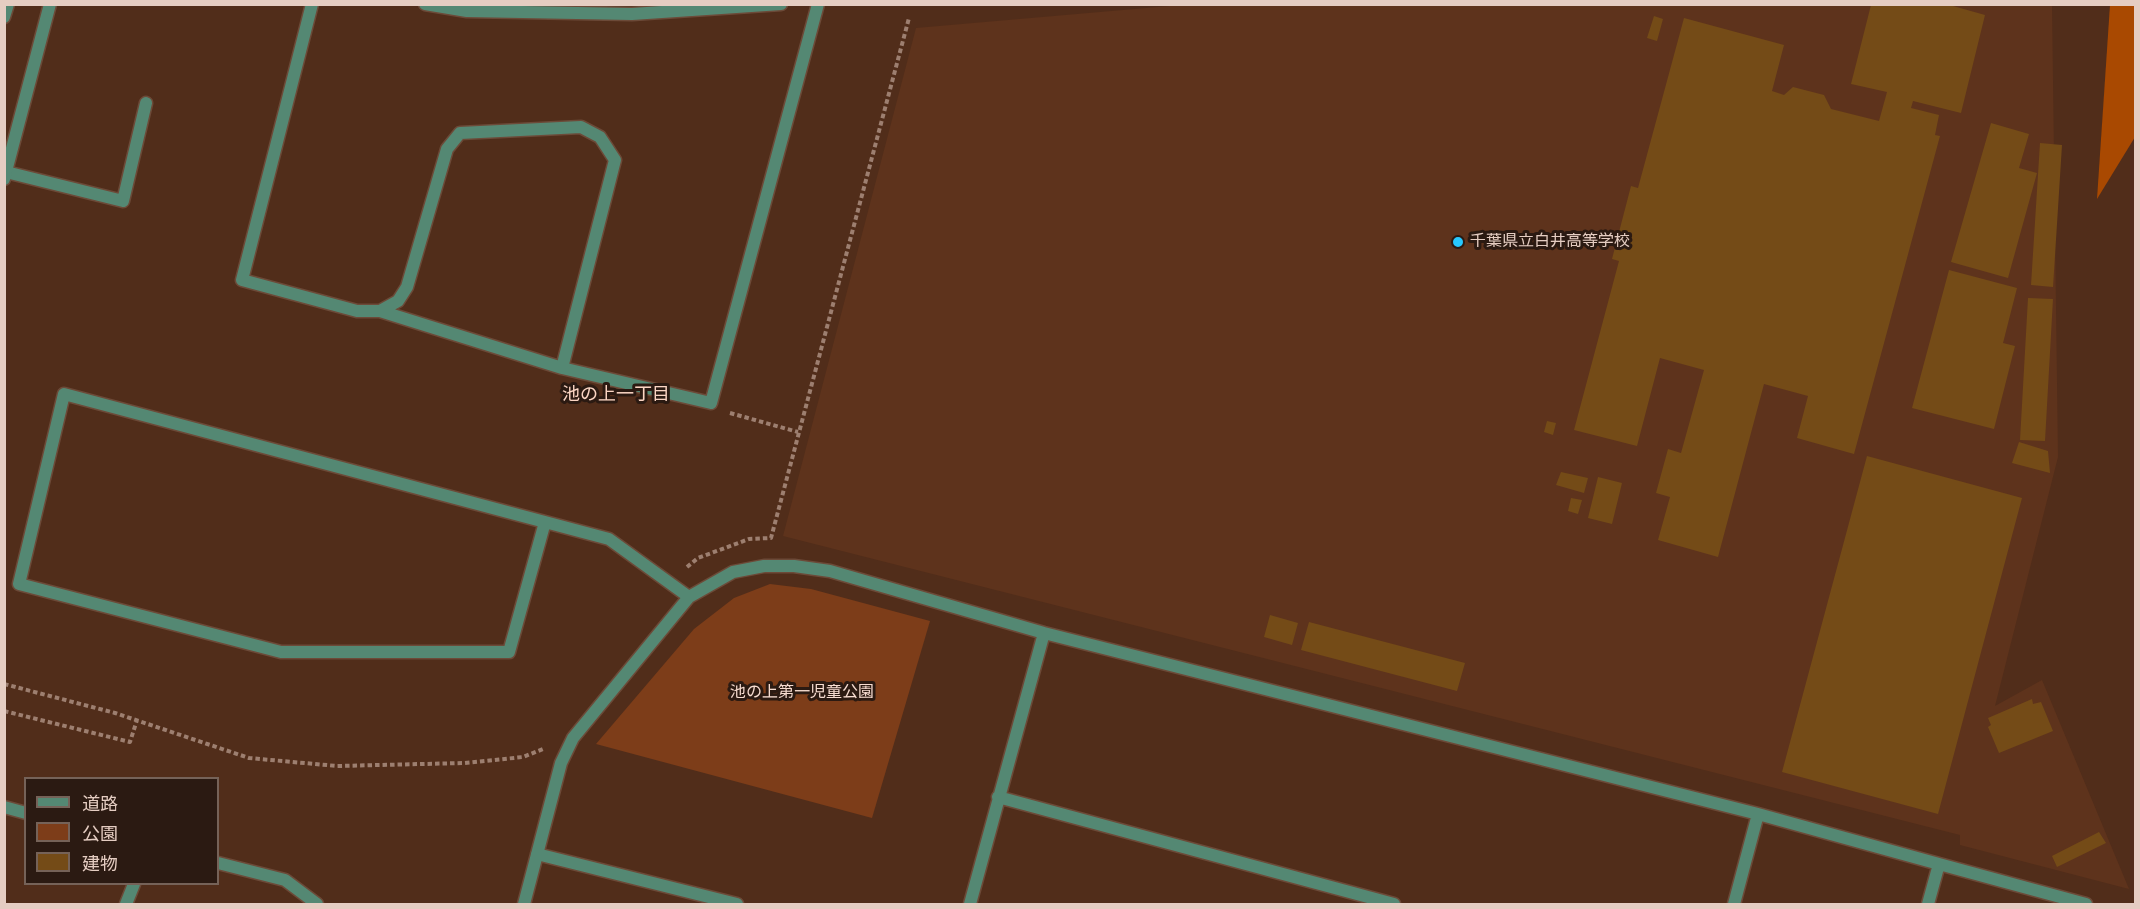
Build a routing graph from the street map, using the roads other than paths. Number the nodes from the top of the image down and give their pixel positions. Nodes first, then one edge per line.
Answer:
1 (8, 4) edge
2 (50, 4) edge
3 (312, 4) edge
4 (425, 4) edge
5 (781, 4) edge
6 (818, 4) edge
7 (698, 7) edge
8 (4, 17) edge
9 (146, 103) dead end
10 (5, 176) edge
11 (380, 311) junction
12 (562, 368) junction
13 (545, 522) junction
14 (689, 597) junction
15 (1044, 633) junction
16 (998, 797) junction
17 (4, 807) edge
18 (24, 812) edge
19 (1758, 814) junction
20 (537, 854) junction
21 (219, 863) edge
22 (1940, 864) junction
23 (134, 885) edge
24 (126, 904) edge
25 (317, 904) edge
26 (524, 904) edge
27 (737, 904) edge
28 (970, 904) edge
29 (1394, 904) edge
30 (1734, 904) edge
31 (1928, 904) edge
32 (2086, 904) edge

1 - 8 street
2 - 10 street
3 - 11 street
4 - 7 street
5 - 7 street
6 - 12 street
9 - 10 street
11 - 12 street
11 - 12 street
13 - 13 street
13 - 14 street
14 - 15 street
14 - 20 street
15 - 16 street
15 - 19 street
16 - 28 street
16 - 29 street
17 - 18 street
19 - 22 street
19 - 30 street
20 - 26 street
20 - 27 street
21 - 25 street
22 - 31 street
22 - 32 street
23 - 24 street

